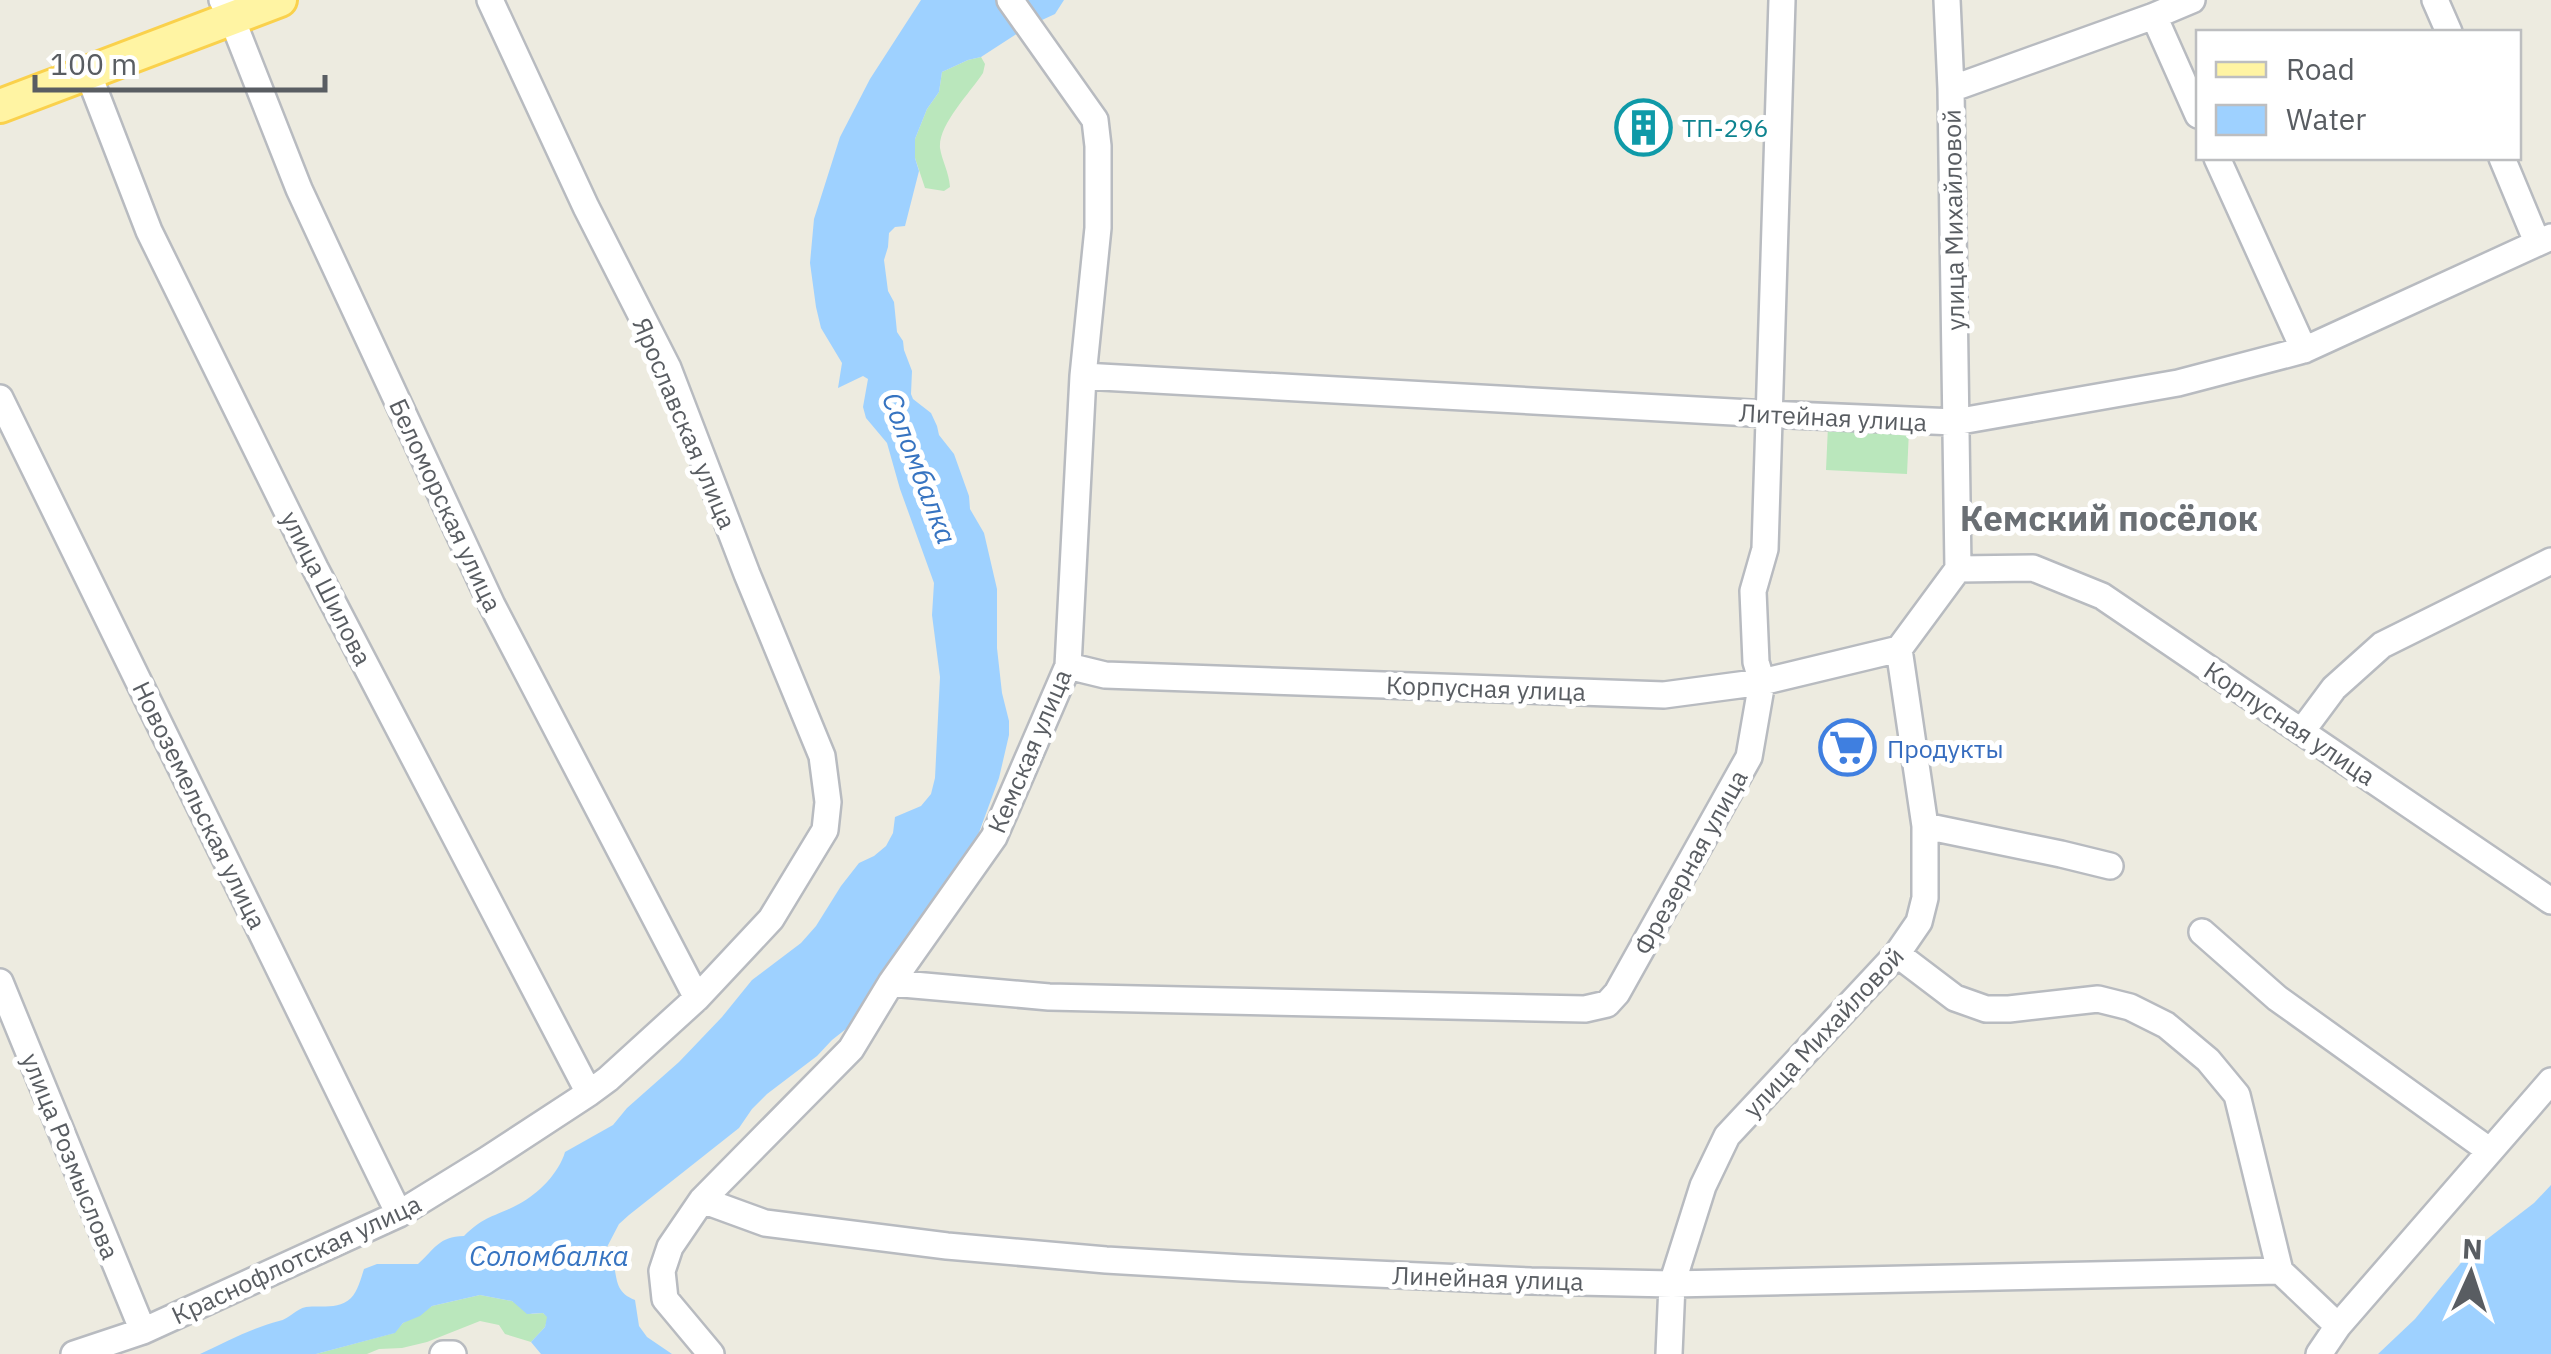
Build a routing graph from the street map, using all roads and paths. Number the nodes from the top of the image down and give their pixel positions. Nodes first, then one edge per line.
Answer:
1 (280, 0) edge
2 (490, 0) edge
3 (1010, 0) edge
4 (1782, 0) edge
5 (1947, 0) edge
6 (2192, 0) edge
7 (2435, 0) edge
8 (227, 9) edge
9 (2154, 16) junction
10 (2448, 30) edge
11 (88, 73) junction
12 (1951, 89) junction
13 (0, 106) edge
14 (2196, 110) edge
15 (2219, 160) edge
16 (2503, 160) edge
17 (2544, 239) edge
18 (2304, 350) junction
19 (1083, 376) junction
20 (0, 398) edge
21 (1768, 414) junction
22 (1955, 422) junction
23 (2551, 561) edge
24 (1958, 569) junction
25 (1899, 650) junction
26 (1068, 666) junction
27 (1762, 682) junction
28 (2302, 732) junction
29 (828, 802) joint
30 (1925, 826) junction
31 (2110, 866) dead end
32 (2551, 902) edge
33 (2202, 932) dead end
34 (1897, 954) junction
35 (0, 982) edge
36 (891, 983) junction
37 (696, 998) junction
38 (2551, 1080) edge
39 (589, 1092) junction
40 (2490, 1151) junction
41 (702, 1200) junction
42 (399, 1214) junction
43 (2280, 1271) junction
44 (1672, 1284) junction
45 (2338, 1326) junction
46 (143, 1331) junction
47 (74, 1354) edge
48 (443, 1354) edge
49 (453, 1354) edge
50 (711, 1354) edge
51 (1669, 1354) edge
52 (2320, 1354) edge

1 - 8 main road
2 - 29 street, Ярославская улица
3 - 19 street, Кемская улица
4 - 21 street, Фрезерная улица
5 - 12 street, улица Михайловой
6 - 9 street
7 - 10 street
8 - 11 main road
8 - 37 street, Беломорская улица
9 - 12 street
9 - 14 street
11 - 13 main road
11 - 39 street, улица Шилова
12 - 22 street, улица Михайловой
15 - 18 street
16 - 17 street
17 - 18 street, Литейная улица
18 - 22 street, Литейная улица
19 - 21 street, Литейная улица
19 - 26 street, Кемская улица
20 - 42 street, Новоземельская улица
21 - 22 street, Литейная улица
21 - 27 street, Фрезерная улица
22 - 24 street, улица Михайловой
23 - 28 street
24 - 25 street
24 - 28 street, Корпусная улица
25 - 27 street, Корпусная улица
25 - 30 street, улица Михайловой
26 - 27 street, Корпусная улица
26 - 36 street, Кемская улица
27 - 36 street, Фрезерная улица
28 - 32 street, Корпусная улица
29 - 37 street, Краснофлотская улица
30 - 31 street
30 - 34 street, улица Михайловой
33 - 40 street
34 - 43 street
34 - 44 street, улица Михайловой
35 - 46 street, улица Розмыслова
36 - 41 street, Кемская улица
37 - 39 street, Краснофлотская улица
38 - 40 street
39 - 42 street, Краснофлотская улица
40 - 45 street
41 - 44 street, Линейная улица
41 - 50 street, Кемская улица
42 - 46 street, Краснофлотская улица
43 - 44 street, Линейная улица
43 - 45 street
44 - 51 street, улица Михайловой
45 - 52 street
46 - 47 street, Краснофлотская улица
48 - 49 street

